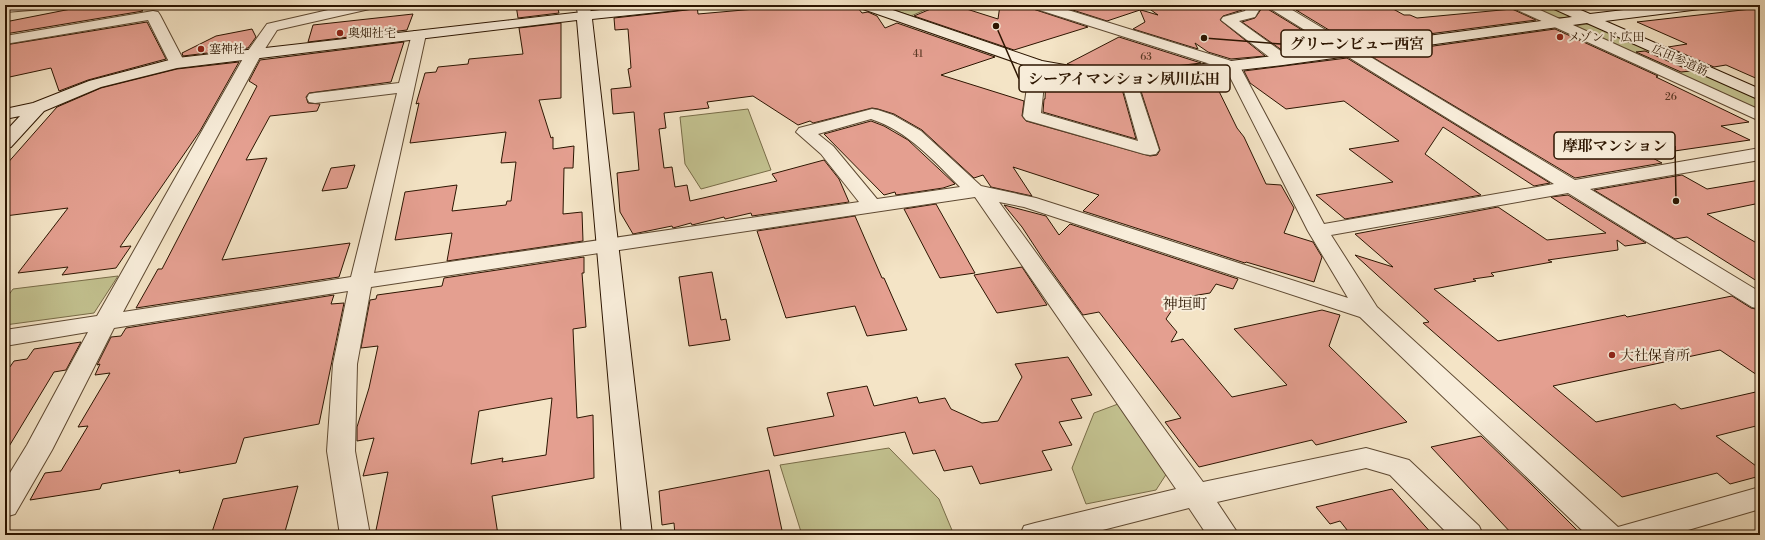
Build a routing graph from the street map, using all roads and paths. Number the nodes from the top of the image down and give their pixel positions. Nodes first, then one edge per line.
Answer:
1 (44, 5) edge
2 (369, 5) edge
3 (688, 5) edge
4 (865, 5) edge
5 (1038, 5) edge
6 (1255, 5) edge
7 (1274, 5) edge
8 (1518, 5) edge
9 (1557, 5) edge
10 (1700, 5) edge
11 (5, 8) edge
12 (150, 10) edge
13 (584, 10) edge
14 (1588, 19) junction
15 (1555, 23) junction
16 (419, 34) junction
17 (5, 40) edge
18 (1347, 51) junction
19 (253, 55) junction
20 (1283, 60) junction
21 (177, 64) junction
22 (1038, 65) junction
23 (1232, 66) junction
24 (1128, 77) junction
25 (407, 87) junction
26 (1760, 95) edge
27 (314, 98) dead end
28 (38, 107) junction
29 (5, 114) edge
30 (1760, 116) edge
31 (5, 143) edge
32 (1760, 154) edge
33 (1572, 187) junction
34 (979, 192) junction
35 (872, 206) junction
36 (1318, 231) junction
37 (607, 247) junction
38 (362, 282) junction
39 (1760, 302) edge
40 (1368, 312) junction
41 (105, 323) junction
42 (5, 338) edge
43 (1196, 495) junction
44 (1760, 498) edge
45 (5, 506) edge
46 (355, 535) edge
47 (637, 535) edge
48 (1035, 535) edge
49 (1224, 535) edge
50 (1468, 535) edge
51 (1607, 535) edge
52 (1629, 535) edge

1 - 11 street
2 - 19 street
3 - 13 street
4 - 22 street
5 - 23 street
6 - 20 street
7 - 18 street
8 - 15 street
9 - 14 street, 広田参道筋
10 - 14 street
12 - 17 street
12 - 21 street
13 - 16 street
13 - 37 street
14 - 15 street
14 - 26 street, 広田参道筋
15 - 18 street
15 - 30 street
16 - 19 street
16 - 25 street
18 - 20 street
18 - 33 street
19 - 21 street
19 - 41 street
20 - 23 street
21 - 28 street
22 - 24 street
22 - 24 street
23 - 24 street
23 - 36 street
25 - 27 street
25 - 38 street
28 - 29 street
28 - 31 street
32 - 33 street
33 - 36 street
33 - 39 street
34 - 35 street
34 - 35 street
34 - 40 street
34 - 43 street
35 - 37 street
36 - 40 street
37 - 38 street
37 - 47 street
38 - 41 street
38 - 46 street
40 - 51 street
41 - 42 street
41 - 45 street
43 - 48 street
43 - 49 street
43 - 50 street
44 - 52 street

